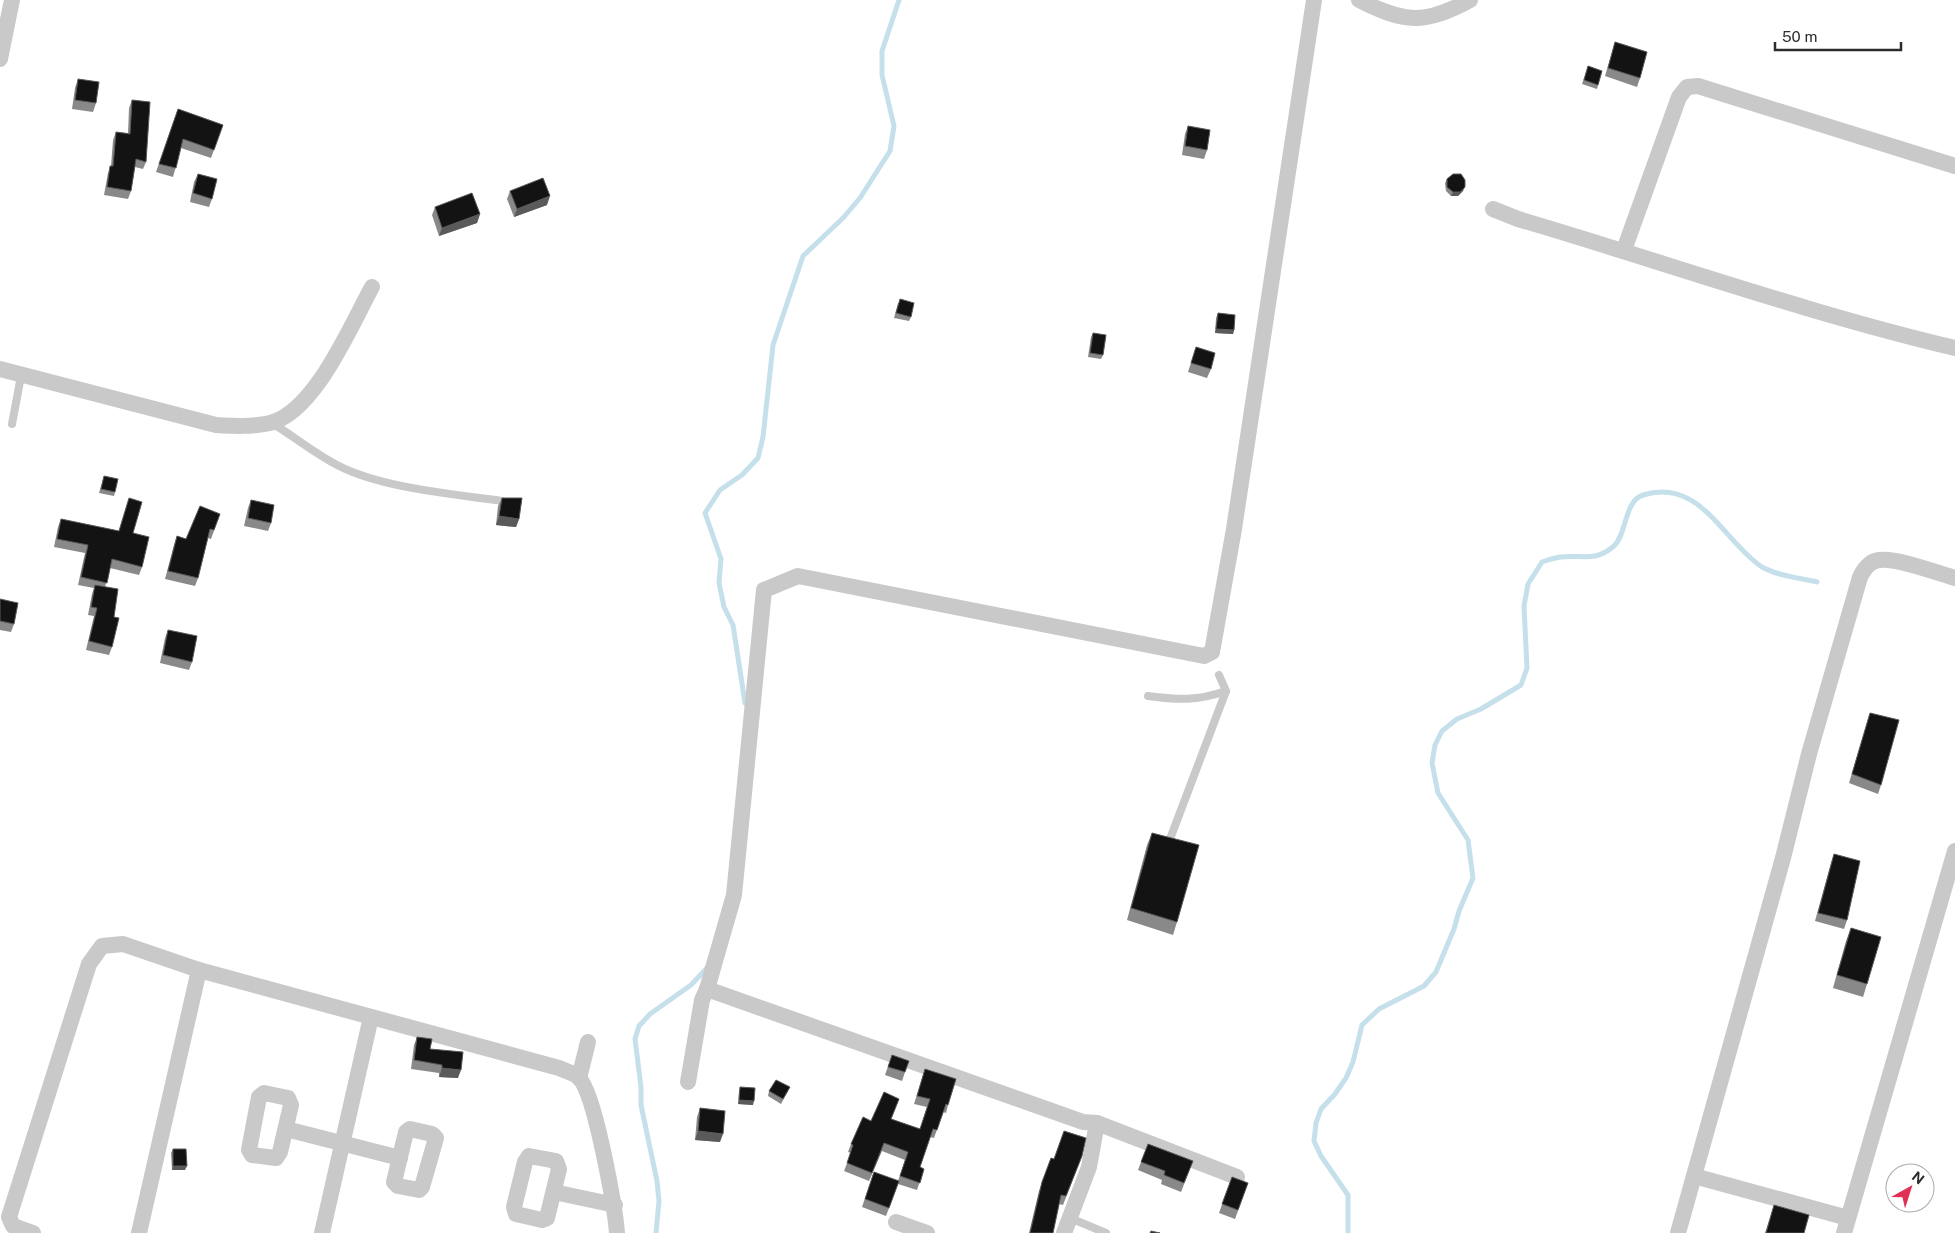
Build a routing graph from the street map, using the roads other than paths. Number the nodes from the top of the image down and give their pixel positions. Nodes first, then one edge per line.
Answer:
1 (1314, 0) edge
2 (1359, 0) edge
3 (1470, 0) edge
4 (8, 5) edge
5 (0, 59) edge
6 (1955, 166) edge
7 (1493, 209) dead end
8 (1624, 250) junction
9 (372, 287) dead end
10 (1955, 348) edge
11 (0, 369) edge
12 (21, 376) junction
13 (272, 423) junction
14 (12, 424) dead end
15 (502, 501) edge
16 (1955, 578) edge
17 (1219, 675) dead end
18 (1226, 691) junction
19 (1148, 696) dead end
20 (1170, 839) edge
21 (1954, 855) edge
22 (199, 970) junction
23 (707, 989) junction
24 (371, 1017) junction
25 (588, 1042) dead end
26 (579, 1078) junction
27 (688, 1082) dead end
28 (1097, 1123) junction
29 (286, 1128) dead end
30 (342, 1143) junction
31 (400, 1158) dead end
32 (1694, 1176) junction
33 (1237, 1177) edge
34 (554, 1192) dead end
35 (615, 1205) junction
36 (896, 1222) dead end
37 (1846, 1225) edge
38 (1067, 1226) edge
39 (33, 1233) edge
40 (139, 1233) edge
41 (322, 1233) edge
42 (617, 1233) edge
43 (927, 1233) edge
44 (1106, 1233) edge
45 (1678, 1233) edge

1 - 23 street
2 - 3 street
4 - 5 street
6 - 8 street
7 - 8 street
8 - 10 street
9 - 13 street
11 - 12 street
12 - 13 street
12 - 14 lane
13 - 15 lane
16 - 32 street
17 - 18 lane
18 - 19 lane
18 - 20 lane
21 - 37 street
22 - 24 street
22 - 39 street
22 - 40 street
23 - 27 street
23 - 28 street
24 - 26 street
24 - 30 street
25 - 26 street
26 - 35 street
28 - 33 street
28 - 38 street
29 - 30 street
30 - 31 street
30 - 41 street
32 - 37 street
32 - 45 street
34 - 35 street
35 - 42 street
36 - 43 street
38 - 44 lane

